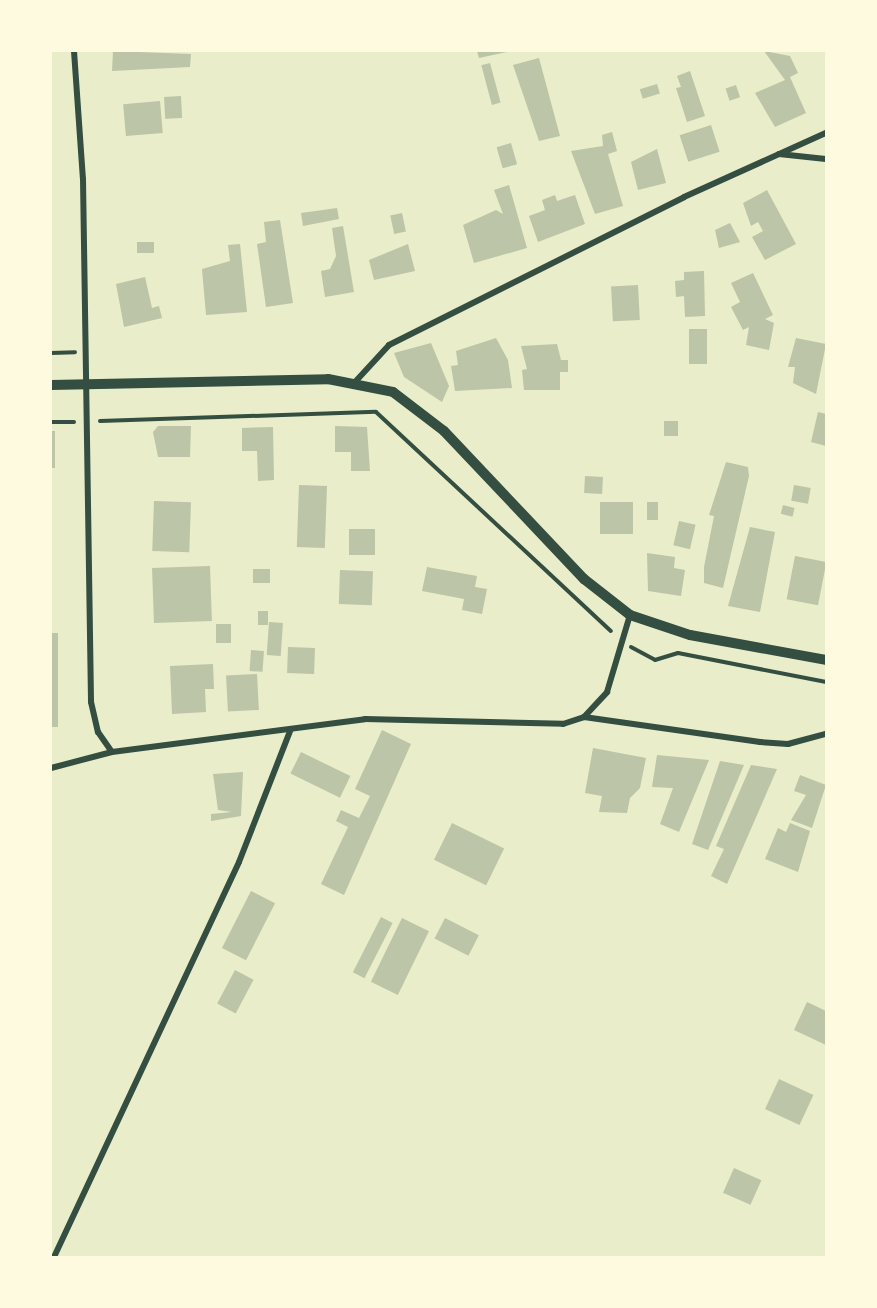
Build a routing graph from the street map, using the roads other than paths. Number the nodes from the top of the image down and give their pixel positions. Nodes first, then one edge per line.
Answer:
1 (74, 51) edge
2 (826, 133) edge
3 (772, 155) junction
4 (826, 159) edge
5 (355, 382) junction
6 (85, 384) junction
7 (51, 386) edge
8 (630, 615) junction
9 (826, 660) edge
10 (584, 717) junction
11 (291, 731) junction
12 (826, 734) edge
13 (112, 752) junction
14 (51, 768) edge
15 (54, 1257) edge

1 - 6 street
2 - 3 street
3 - 4 street
3 - 5 street
5 - 6 street
5 - 8 street
6 - 7 street
6 - 13 street
8 - 9 street
8 - 10 street
10 - 11 street
10 - 12 street
11 - 13 street
11 - 15 street
13 - 14 street

